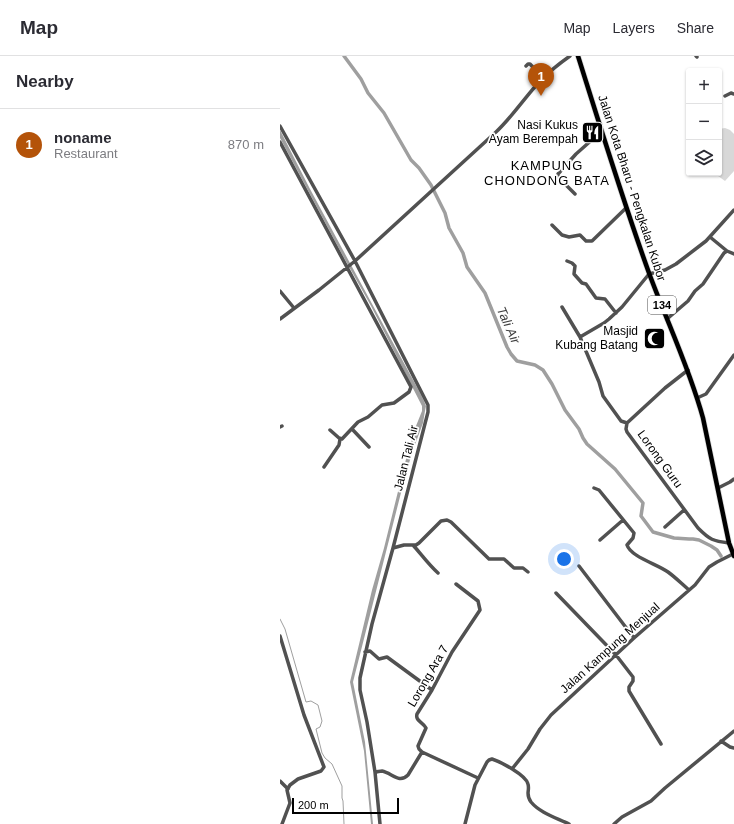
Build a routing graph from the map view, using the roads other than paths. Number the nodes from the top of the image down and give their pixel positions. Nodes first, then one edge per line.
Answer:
1 (570, 56) edge
2 (578, 56) edge
3 (526, 66) dead end
4 (543, 78) junction
5 (734, 94) edge
6 (725, 96) dead end
7 (280, 126) edge
8 (603, 136) junction
9 (280, 142) edge
10 (575, 194) dead end
11 (626, 208) junction
12 (734, 210) edge
13 (552, 225) dead end
14 (710, 237) junction
15 (727, 251) junction
16 (734, 254) edge
17 (354, 261) junction
18 (567, 261) dead end
19 (347, 267) junction
20 (650, 274) junction
21 (280, 291) edge
22 (562, 307) dead end
23 (294, 308) junction
24 (616, 313) junction
25 (280, 319) edge
26 (667, 319) junction
27 (580, 337) junction
28 (734, 355) edge
29 (688, 370) junction
30 (698, 398) junction
31 (627, 423) junction
32 (352, 429) junction
33 (330, 430) dead end
34 (340, 439) junction
35 (369, 447) dead end
36 (324, 467) dead end
37 (734, 479) edge
38 (594, 488) dead end
39 (718, 488) junction
40 (684, 510) junction
41 (623, 520) junction
42 (665, 527) dead end
43 (600, 540) dead end
44 (729, 543) junction
45 (413, 545) junction
46 (393, 548) junction
47 (734, 555) edge
48 (579, 566) dead end
49 (528, 572) dead end
50 (438, 573) dead end
51 (456, 584) dead end
52 (689, 590) junction
53 (556, 593) dead end
54 (280, 636) edge
55 (634, 638) junction
56 (366, 652) junction
57 (616, 655) junction
58 (432, 690) junction
59 (734, 731) edge
60 (721, 741) junction
61 (661, 744) dead end
62 (734, 748) edge
63 (422, 752) junction
64 (512, 768) junction
65 (375, 772) junction
66 (478, 778) junction
67 (280, 781) edge
68 (288, 789) junction
69 (282, 824) edge
70 (380, 824) edge
71 (465, 824) edge
72 (569, 824) edge
73 (614, 824) edge

1 - 4 street
2 - 8 main road, Jalan Kota Bharu - Pengkalan Kubor / 134
3 - 4 street
4 - 17 street
5 - 6 street
7 - 17 street, Jalan Tali Air
8 - 10 street
8 - 11 main road, Jalan Kota Bharu - Pengkalan Kubor / 134
9 - 19 street
11 - 13 street
11 - 20 main road, Jalan Kota Bharu - Pengkalan Kubor / 134
12 - 14 street
14 - 15 street
14 - 20 street
15 - 16 street
15 - 26 street
17 - 19 street
17 - 46 street, Jalan Tali Air
18 - 24 street
19 - 23 street
19 - 32 street
20 - 24 street
20 - 26 main road, Jalan Kota Bharu - Pengkalan Kubor / 134
21 - 23 street
22 - 27 street, Lorong Guru
23 - 25 street
24 - 27 street
26 - 29 main road, Jalan Kota Bharu - Pengkalan Kubor / 134
27 - 31 street, Lorong Guru
28 - 30 street
29 - 30 main road, Jalan Kota Bharu - Pengkalan Kubor / 134
29 - 31 street
30 - 39 main road, Jalan Kota Bharu - Pengkalan Kubor / 134
31 - 40 street, Lorong Guru
32 - 34 street
32 - 35 street
33 - 34 street
34 - 36 street
37 - 39 street
38 - 41 street
39 - 44 main road, Jalan Kota Bharu - Pengkalan Kubor / 134
40 - 42 street
40 - 44 street, Lorong Guru
41 - 43 street
41 - 52 street
44 - 47 main road, Jalan Kota Bharu - Pengkalan Kubor / 134
45 - 46 street
45 - 49 street
45 - 50 street
46 - 56 street, Jalan Tali Air
47 - 52 street, Jalan Kampung Menjual
48 - 55 street
51 - 58 street, Lorong Ara 7
52 - 55 street, Jalan Kampung Menjual
53 - 57 street
54 - 68 street
55 - 57 street, Jalan Kampung Menjual
56 - 58 street
56 - 65 street, Jalan Tali Air
57 - 61 street
57 - 64 street, Jalan Kampung Menjual
58 - 63 street, Lorong Ara 7
59 - 60 street
60 - 62 street
60 - 73 street
63 - 65 street
63 - 66 street
64 - 66 street
64 - 72 street
65 - 70 street, Jalan Tali Air
66 - 71 street
67 - 68 street
68 - 69 street

